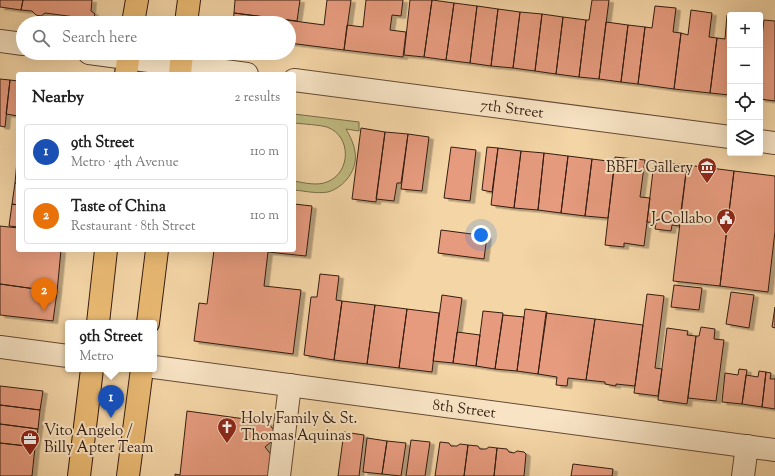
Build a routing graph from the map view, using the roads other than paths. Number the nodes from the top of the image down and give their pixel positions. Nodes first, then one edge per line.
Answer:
1 (137, 0) edge
2 (188, 0) edge
3 (134, 16) edge
4 (187, 16) edge
5 (0, 41) edge
6 (16, 43) edge
7 (128, 62) edge
8 (181, 64) edge
9 (234, 72) edge
10 (296, 80) edge
11 (727, 137) edge
12 (763, 141) edge
13 (775, 143) edge
14 (106, 252) edge
15 (157, 252) edge
16 (98, 320) edge
17 (148, 320) edge
18 (0, 348) edge
19 (65, 356) edge
20 (157, 367) edge
21 (92, 372) edge
22 (142, 372) edge
23 (290, 385) junction
24 (747, 446) junction
25 (775, 450) edge
26 (79, 476) edge
27 (128, 476) edge
28 (279, 476) edge
29 (744, 476) edge

1 - 3 main road
2 - 4 main road
5 - 6 street
7 - 8 street
8 - 9 street
10 - 11 street, 7th Street
12 - 13 street
14 - 16 main road
15 - 17 main road
18 - 19 street
20 - 23 street, 8th Street
21 - 26 main road
22 - 27 main road
23 - 24 street, 8th Street
23 - 28 street
24 - 25 street, 8th Street
24 - 29 street

